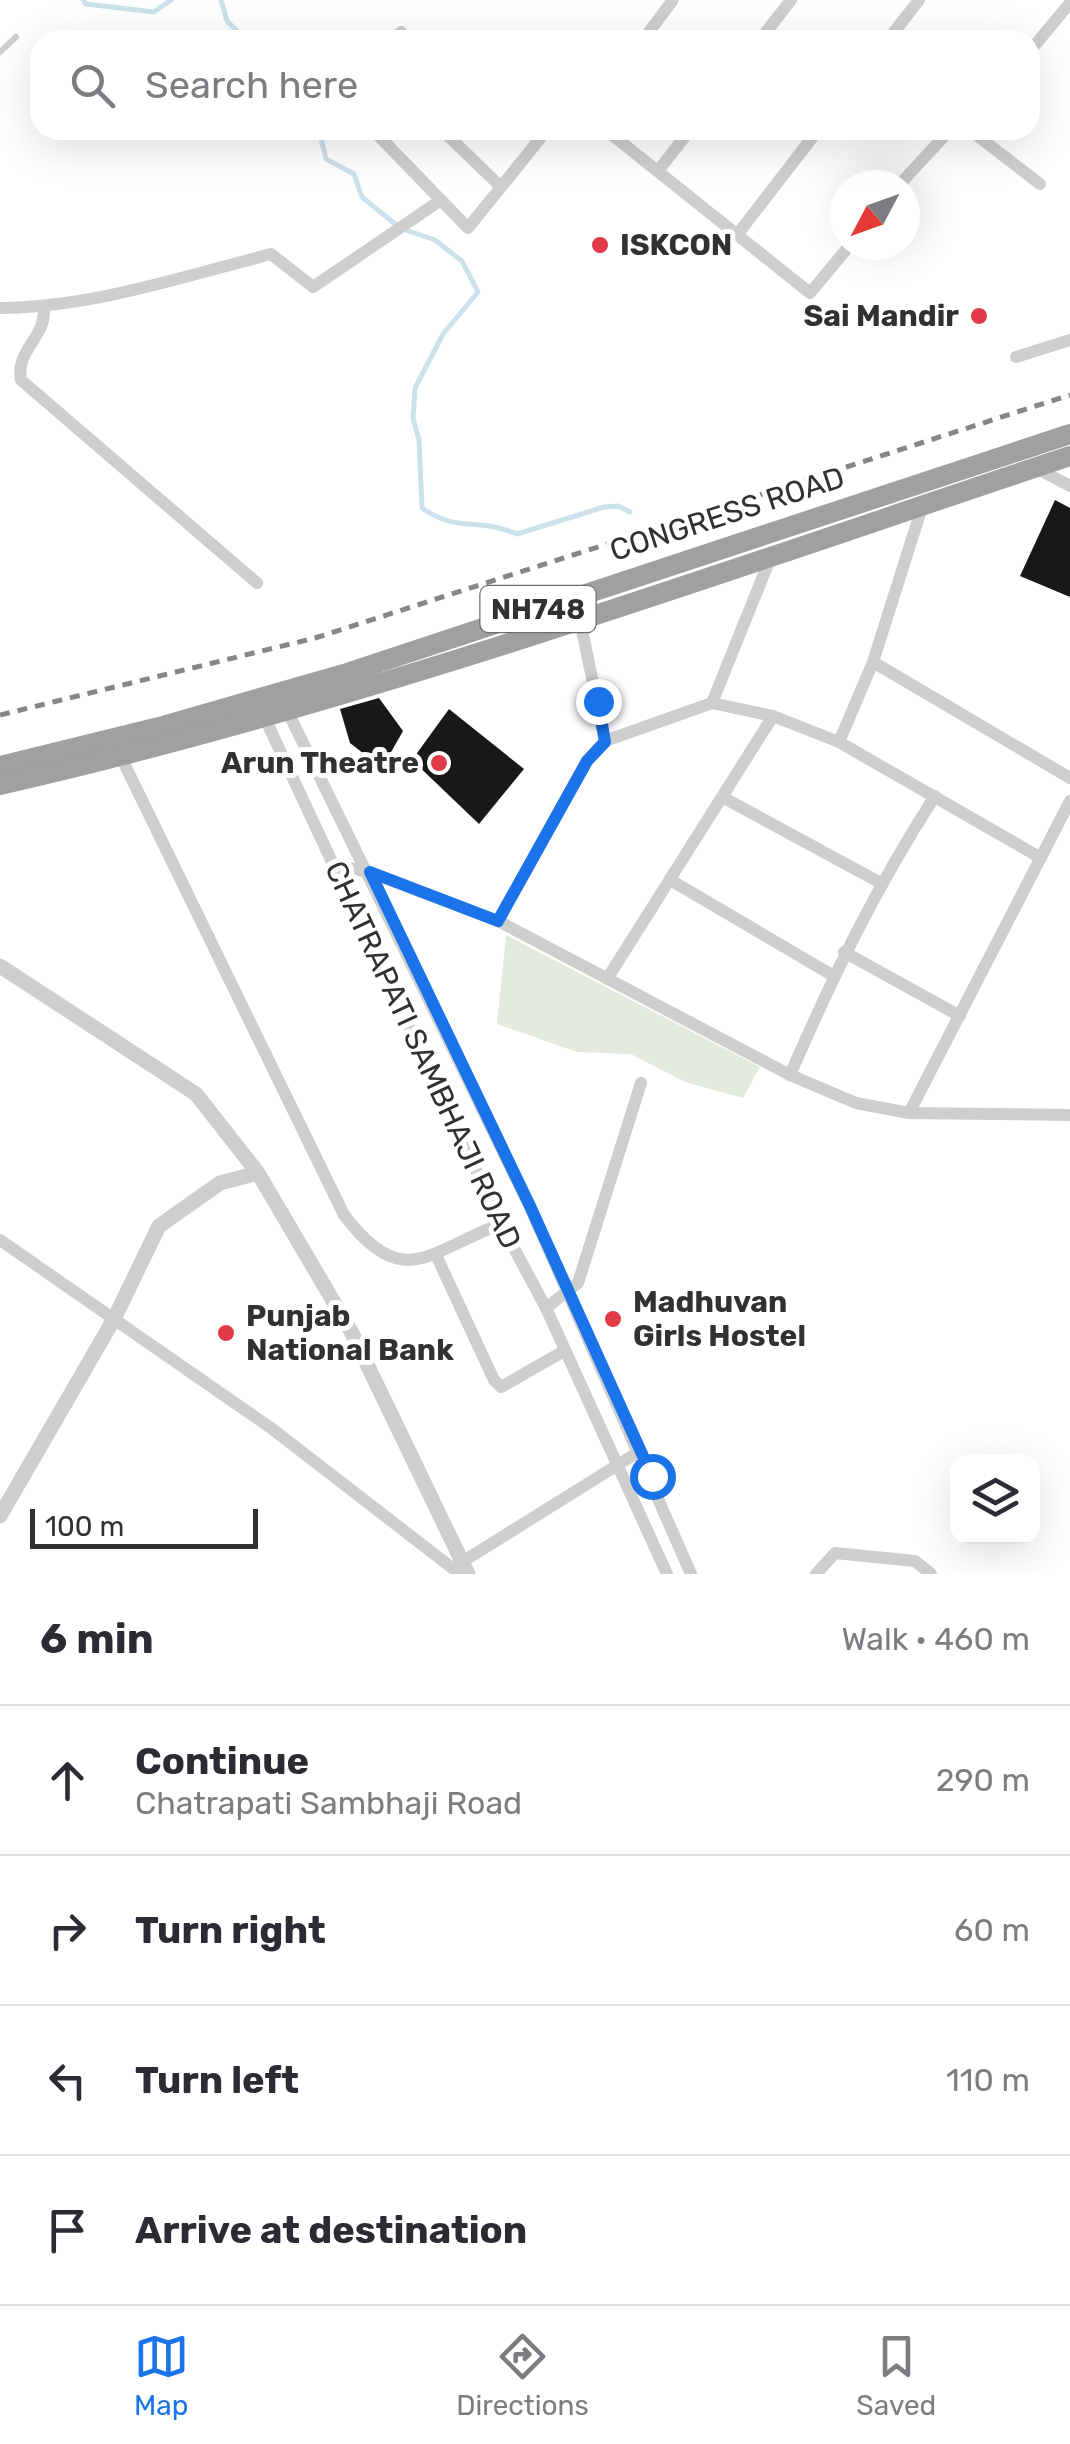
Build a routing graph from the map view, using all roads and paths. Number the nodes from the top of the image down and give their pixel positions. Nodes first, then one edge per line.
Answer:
1 (672, 0) edge
2 (790, 0) edge
3 (919, 0) edge
4 (1070, 3) edge
5 (650, 30) edge
6 (768, 30) edge
7 (896, 30) edge
8 (16, 37) dead end
9 (1040, 39) edge
10 (0, 52) edge
11 (383, 140) edge
12 (452, 140) edge
13 (539, 140) edge
14 (618, 140) edge
15 (682, 140) edge
16 (810, 140) edge
17 (941, 140) edge
18 (983, 140) edge
19 (914, 170) edge
20 (658, 172) junction
21 (1040, 184) dead end
22 (501, 187) junction
23 (441, 200) junction
24 (737, 234) junction
25 (838, 260) edge
26 (0, 308) edge
27 (44, 308) junction
28 (1070, 340) edge
29 (1016, 357) dead end
30 (1070, 434) edge
31 (1070, 456) edge
32 (1036, 468) junction
33 (922, 482) junction
34 (1070, 486) edge
35 (924, 504) junction
36 (770, 559) junction
37 (257, 584) dead end
38 (580, 620) junction
39 (874, 662) junction
40 (279, 692) junction
41 (256, 698) junction
42 (712, 703) junction
43 (288, 713) junction
44 (774, 716) junction
45 (264, 720) junction
46 (605, 742) junction
47 (839, 742) junction
48 (121, 757) junction
49 (0, 766) edge
50 (1070, 778) edge
51 (0, 785) edge
52 (934, 796) junction
53 (724, 798) junction
54 (1070, 801) edge
55 (1041, 858) junction
56 (332, 865) junction
57 (370, 872) junction
58 (672, 881) junction
59 (879, 882) junction
60 (498, 921) junction
61 (844, 952) junction
62 (0, 966) edge
63 (832, 975) junction
64 (607, 979) junction
65 (960, 1016) junction
66 (790, 1075) junction
67 (641, 1083) dead end
68 (909, 1113) junction
69 (1070, 1115) edge
70 (258, 1173) junction
71 (501, 1224) junction
72 (0, 1240) edge
73 (436, 1255) junction
74 (569, 1294) junction
75 (546, 1308) junction
76 (114, 1319) junction
77 (564, 1351) junction
78 (640, 1451) junction
79 (617, 1464) junction
80 (0, 1516) edge
81 (463, 1570) edge
82 (667, 1574) edge
83 (691, 1574) edge
84 (816, 1574) edge
85 (930, 1574) edge

1 - 5 street
2 - 6 street
3 - 7 street
4 - 9 street
8 - 10 lane
11 - 23 street
12 - 22 street
13 - 22 street
14 - 20 street
15 - 20 street
16 - 24 street
17 - 19 street
18 - 21 street
20 - 24 street
22 - 23 street
23 - 27 street
24 - 25 street
26 - 27 street
27 - 37 street
28 - 29 street
30 - 33 highway, CONGRESS ROAD / NH748
31 - 32 highway, CONGRESS ROAD / NH748
32 - 34 street
32 - 35 highway, CONGRESS ROAD / NH748
33 - 35 street
33 - 40 highway, CONGRESS ROAD / NH748
35 - 36 highway, CONGRESS ROAD / NH748
35 - 39 street
36 - 38 highway, CONGRESS ROAD / NH748
36 - 42 street
38 - 43 highway, CONGRESS ROAD / NH748
38 - 46 street
39 - 47 street
39 - 50 street
40 - 41 highway, CONGRESS ROAD / NH748
40 - 43 street, CHATRAPATI SAMBHAJI ROAD
41 - 45 street, CHATRAPATI SAMBHAJI ROAD
41 - 49 highway, CONGRESS ROAD / NH748
42 - 44 street
42 - 46 street
43 - 45 highway, CONGRESS ROAD / NH748
43 - 57 street, CHATRAPATI SAMBHAJI ROAD
44 - 47 street
44 - 53 street
45 - 48 highway, CONGRESS ROAD / NH748
45 - 56 street, CHATRAPATI SAMBHAJI ROAD
46 - 60 street
47 - 52 street
48 - 51 highway, CONGRESS ROAD / NH748
48 - 73 street
52 - 55 street
52 - 59 street
53 - 58 street
53 - 59 street
54 - 55 street
55 - 65 street
56 - 57 street
56 - 71 street, CHATRAPATI SAMBHAJI ROAD
57 - 60 street
57 - 74 street, CHATRAPATI SAMBHAJI ROAD
58 - 63 street
58 - 64 street
59 - 61 street
60 - 64 street
61 - 63 street
61 - 65 street
62 - 70 street
63 - 66 street
64 - 66 street
65 - 68 street
66 - 68 street
67 - 74 street
68 - 69 street
70 - 76 street
70 - 81 street
71 - 73 street
71 - 75 street, CHATRAPATI SAMBHAJI ROAD
72 - 76 street
73 - 77 street
74 - 75 street
74 - 78 street, CHATRAPATI SAMBHAJI ROAD
75 - 77 street, CHATRAPATI SAMBHAJI ROAD
76 - 80 street
76 - 81 street
77 - 79 street, CHATRAPATI SAMBHAJI ROAD
78 - 79 street
78 - 83 street, CHATRAPATI SAMBHAJI ROAD
79 - 81 street
79 - 82 street, CHATRAPATI SAMBHAJI ROAD
84 - 85 street

